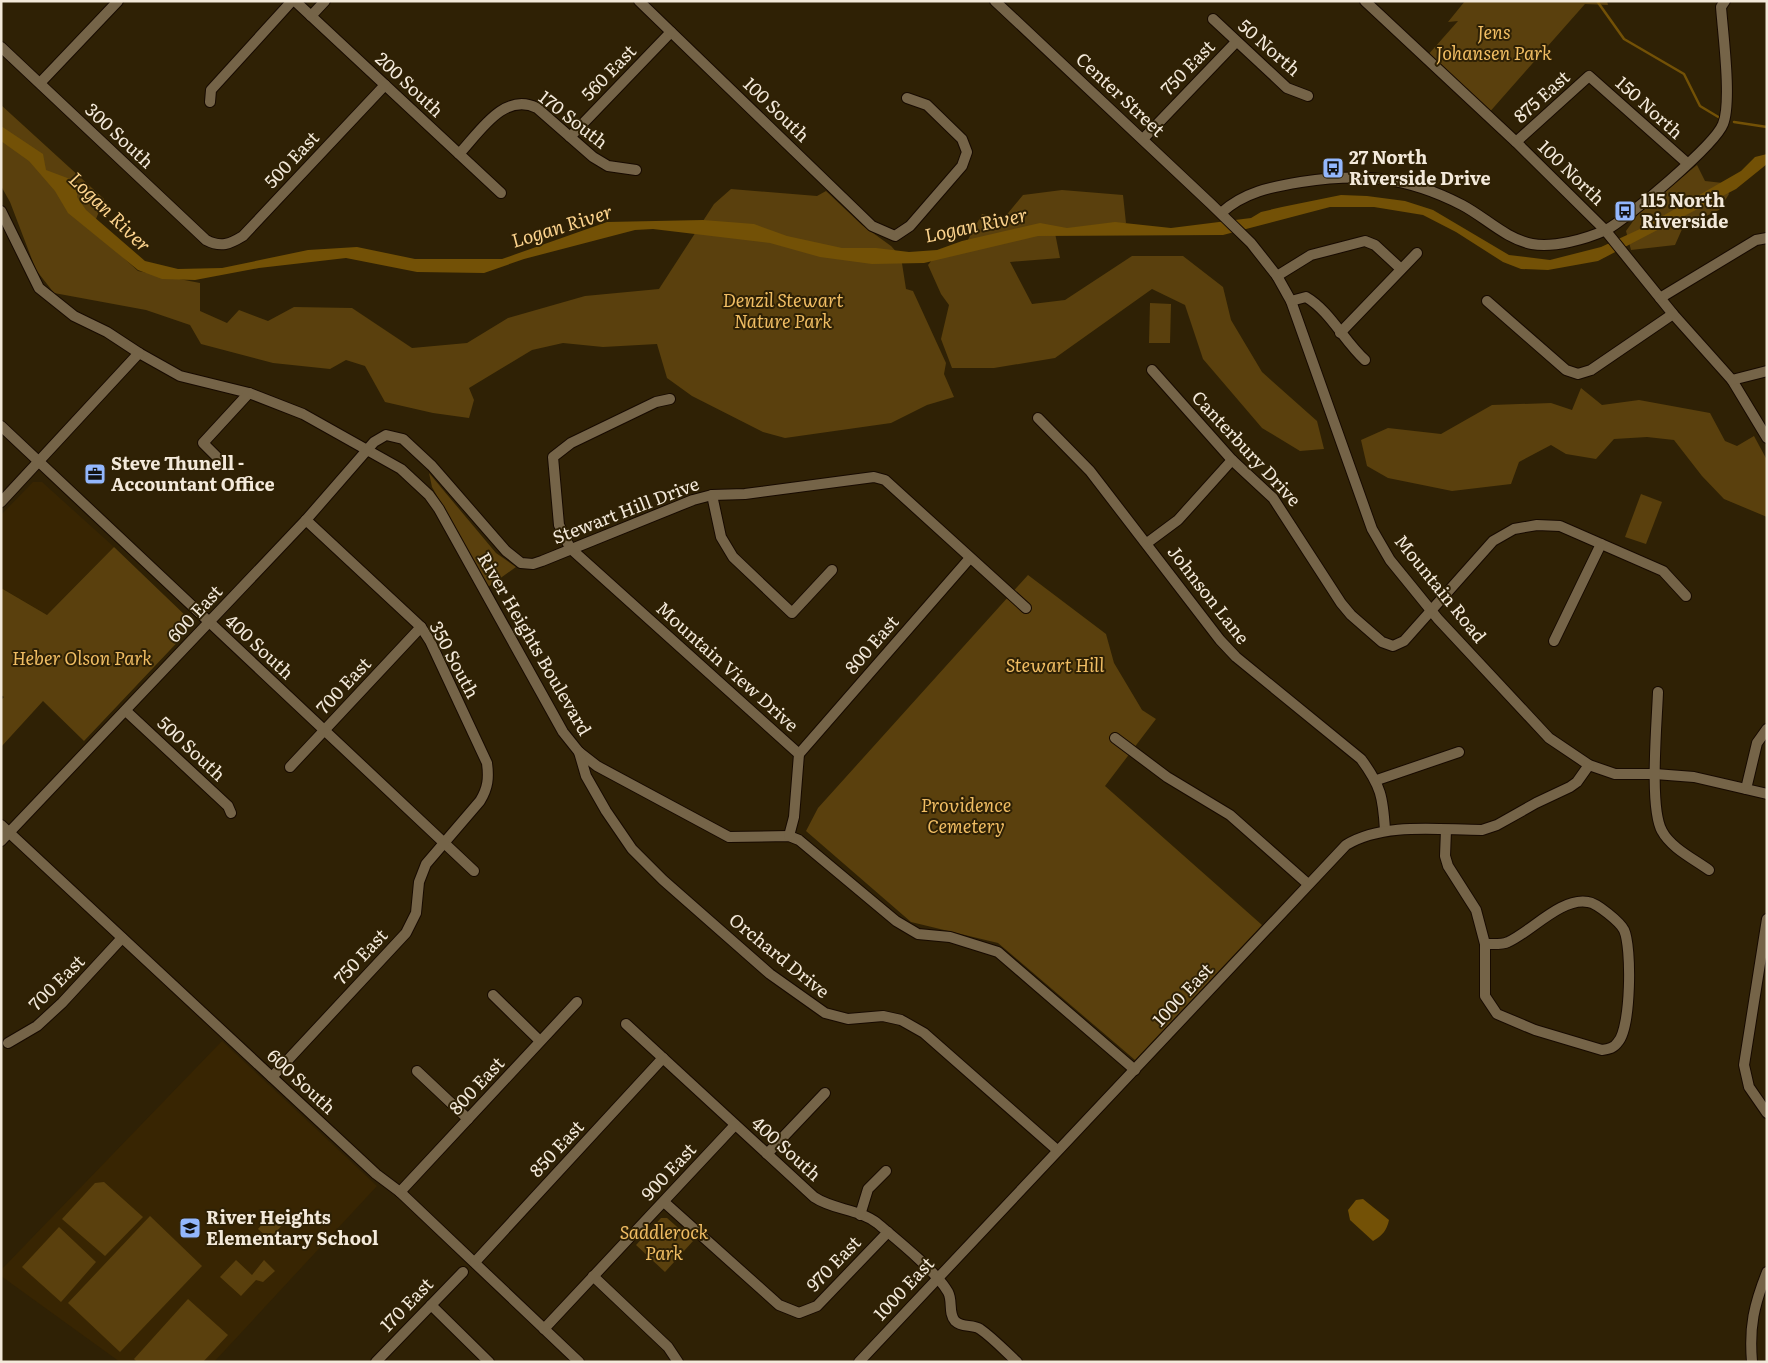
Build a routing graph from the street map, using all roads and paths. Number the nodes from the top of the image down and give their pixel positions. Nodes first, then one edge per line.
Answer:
1 (118, 1) edge
2 (294, 1) edge
3 (325, 1) edge
4 (639, 1) edge
5 (996, 1) edge
6 (1365, 1) edge
7 (1720, 3) edge
8 (311, 16) junction
9 (1213, 19) dead end
10 (671, 32) junction
11 (1236, 42) junction
12 (1, 47) edge
13 (1589, 76) joint
14 (40, 83) junction
15 (385, 85) junction
16 (1308, 96) dead end
17 (907, 98) dead end
18 (210, 102) dead end
19 (570, 137) junction
20 (1142, 139) junction
21 (1516, 142) junction
22 (459, 154) junction
23 (1687, 163) junction
24 (636, 170) dead end
25 (501, 193) dead end
26 (1, 211) edge
27 (1221, 214) junction
28 (1605, 230) junction
29 (1767, 238) edge
30 (217, 246) joint
31 (1417, 253) dead end
32 (1401, 269) junction
33 (1277, 276) junction
34 (1660, 298) junction
35 (1291, 301) junction
36 (1487, 301) dead end
37 (1673, 314) junction
38 (1340, 333) junction
39 (139, 353) junction
40 (1365, 360) dead end
41 (1152, 370) dead end
42 (1767, 371) edge
43 (1732, 380) junction
44 (249, 393) junction
45 (670, 399) dead end
46 (1038, 418) dead end
47 (1, 426) edge
48 (1767, 438) edge
49 (368, 449) junction
50 (219, 459) dead end
51 (1232, 460) junction
52 (38, 461) junction
53 (712, 495) junction
54 (1, 502) edge
55 (306, 520) junction
56 (1147, 543) junction
57 (1601, 544) junction
58 (570, 548) junction
59 (970, 558) junction
60 (832, 570) dead end
61 (1686, 596) dead end
62 (1026, 608) dead end
63 (1432, 611) junction
64 (210, 623) junction
65 (421, 627) junction
66 (1554, 641) dead end
67 (1658, 692) dead end
68 (126, 711) junction
69 (1767, 729) edge
70 (324, 730) junction
71 (1115, 738) dead end
72 (579, 752) junction
73 (1458, 752) dead end
74 (799, 754) junction
75 (1589, 765) junction
76 (290, 767) dead end
77 (1655, 774) junction
78 (1377, 780) junction
79 (1746, 789) junction
80 (1767, 794) edge
81 (231, 813) dead end
82 (5, 829) edge
83 (1385, 830) junction
84 (1446, 830) junction
85 (789, 836) junction
86 (1, 841) edge
87 (443, 842) junction
88 (1709, 870) dead end
89 (474, 871) dead end
90 (1308, 884) junction
91 (1767, 919) edge
92 (122, 938) junction
93 (1485, 944) junction
94 (1765, 952) edge
95 (493, 995) dead end
96 (577, 1002) dead end
97 (626, 1024) dead end
98 (540, 1041) junction
99 (8, 1043) dead end
100 (663, 1058) junction
101 (1135, 1070) junction
102 (417, 1071) dead end
103 (272, 1077) junction
104 (825, 1093) dead end
105 (1767, 1113) edge
106 (468, 1120) junction
107 (735, 1124) junction
108 (1057, 1150) junction
109 (767, 1154) junction
110 (886, 1171) dead end
111 (400, 1192) junction
112 (664, 1202) junction
113 (860, 1215) junction
114 (888, 1232) junction
115 (475, 1262) junction
116 (463, 1272) dead end
117 (1767, 1272) edge
118 (594, 1276) junction
119 (936, 1278) junction
120 (431, 1305) junction
121 (544, 1329) junction
122 (376, 1362) edge
123 (489, 1362) edge
124 (580, 1362) edge
125 (678, 1362) edge
126 (859, 1362) edge
127 (1017, 1362) edge
128 (1752, 1362) edge

1 - 14 street
2 - 8 street, 200 South
2 - 18 street
3 - 8 street
4 - 10 street, 100 South
5 - 20 street, Center Street
6 - 21 street, 100 North
7 - 23 street
8 - 15 street, 200 South
9 - 11 street, 50 North
10 - 17 street, 100 South
10 - 19 street, 560 East
11 - 16 street, 50 North
11 - 20 street, 750 East
12 - 14 street, 300 South
13 - 21 street, 875 East
13 - 23 street, 150 North
14 - 30 street, 300 South
15 - 22 street, 200 South
15 - 30 street, 500 East
19 - 22 street, 170 South
19 - 24 street, 170 South
20 - 27 street, Center Street
21 - 28 street, 100 North
22 - 25 street, 200 South
23 - 28 street
26 - 39 street, River Heights Boulevard
27 - 28 street
27 - 33 street, Mountain Road
28 - 34 street, 100 North
29 - 34 street
31 - 32 street
32 - 33 street
32 - 38 street
33 - 35 street, Mountain Road
34 - 37 street, 100 North
35 - 38 street
35 - 63 street, Mountain Road
36 - 37 street
37 - 43 street, 100 North
38 - 40 street
39 - 44 street, River Heights Boulevard
39 - 52 street
41 - 51 street, Canterbury Drive
42 - 43 street
43 - 48 street, 100 North
44 - 49 street, River Heights Boulevard
44 - 50 street
45 - 58 street
46 - 56 street, Johnson Lane
47 - 52 street, 400 South
49 - 55 street, 600 East
49 - 58 street, Stewart Hill Drive
49 - 72 street, River Heights Boulevard
51 - 56 street
51 - 63 street, Canterbury Drive
52 - 54 street
52 - 64 street, 400 South
53 - 58 street, Stewart Hill Drive
53 - 59 street, Stewart Hill Drive
53 - 60 street
55 - 64 street, 600 East
55 - 65 street, 350 South
56 - 78 street, Johnson Lane
57 - 61 street, Canterbury Drive
57 - 63 street, Canterbury Drive
57 - 66 street
58 - 74 street, Mountain View Drive
59 - 62 street, Stewart Hill Drive
59 - 74 street, 800 East
63 - 75 street, Mountain Road
64 - 68 street, 600 East
64 - 70 street, 400 South
65 - 70 street, 700 East
65 - 87 street, 350 South
67 - 77 street
68 - 81 street, 500 South
68 - 82 street, 600 East
69 - 79 street
70 - 76 street, 700 East
70 - 87 street, 400 South
71 - 90 street
72 - 85 street, River Heights Boulevard
72 - 108 street, Orchard Drive
73 - 78 street
74 - 85 street, Mountain View Drive
75 - 77 street, Mountain Road
75 - 84 street, 1000 East
77 - 79 street, Mountain Road
77 - 88 street
78 - 83 street, Johnson Lane
79 - 80 street, Mountain Road
82 - 86 street, 600 East
82 - 92 street, 600 South
83 - 84 street, 1000 East
83 - 90 street, 1000 East
84 - 93 street
85 - 101 street
87 - 89 street, 400 South
87 - 103 street, 750 East
90 - 101 street, 1000 East
91 - 94 street
92 - 99 street, 700 East
92 - 103 street, 600 South
93 - 93 street
94 - 105 street
95 - 98 street
96 - 98 street, 800 East
97 - 100 street, 400 South
98 - 106 street, 800 East
100 - 107 street, 400 South
100 - 115 street, 850 East
101 - 108 street, 1000 East
102 - 106 street
103 - 111 street, 600 South
104 - 109 street
106 - 111 street, 800 East
107 - 109 street, 400 South
107 - 112 street, 900 East
108 - 119 street, 1000 East
109 - 113 street, 400 South
110 - 113 street
111 - 115 street, 600 South
112 - 114 street, 970 East
112 - 118 street, 900 East
113 - 114 street, 400 South
114 - 119 street, 400 South
115 - 121 street, 600 South
116 - 120 street, 170 East
117 - 128 street
118 - 121 street, 900 East
118 - 125 street
119 - 126 street, 1000 East
119 - 127 street, 400 South
120 - 122 street, 170 East
120 - 123 street
121 - 124 street, 600 South

